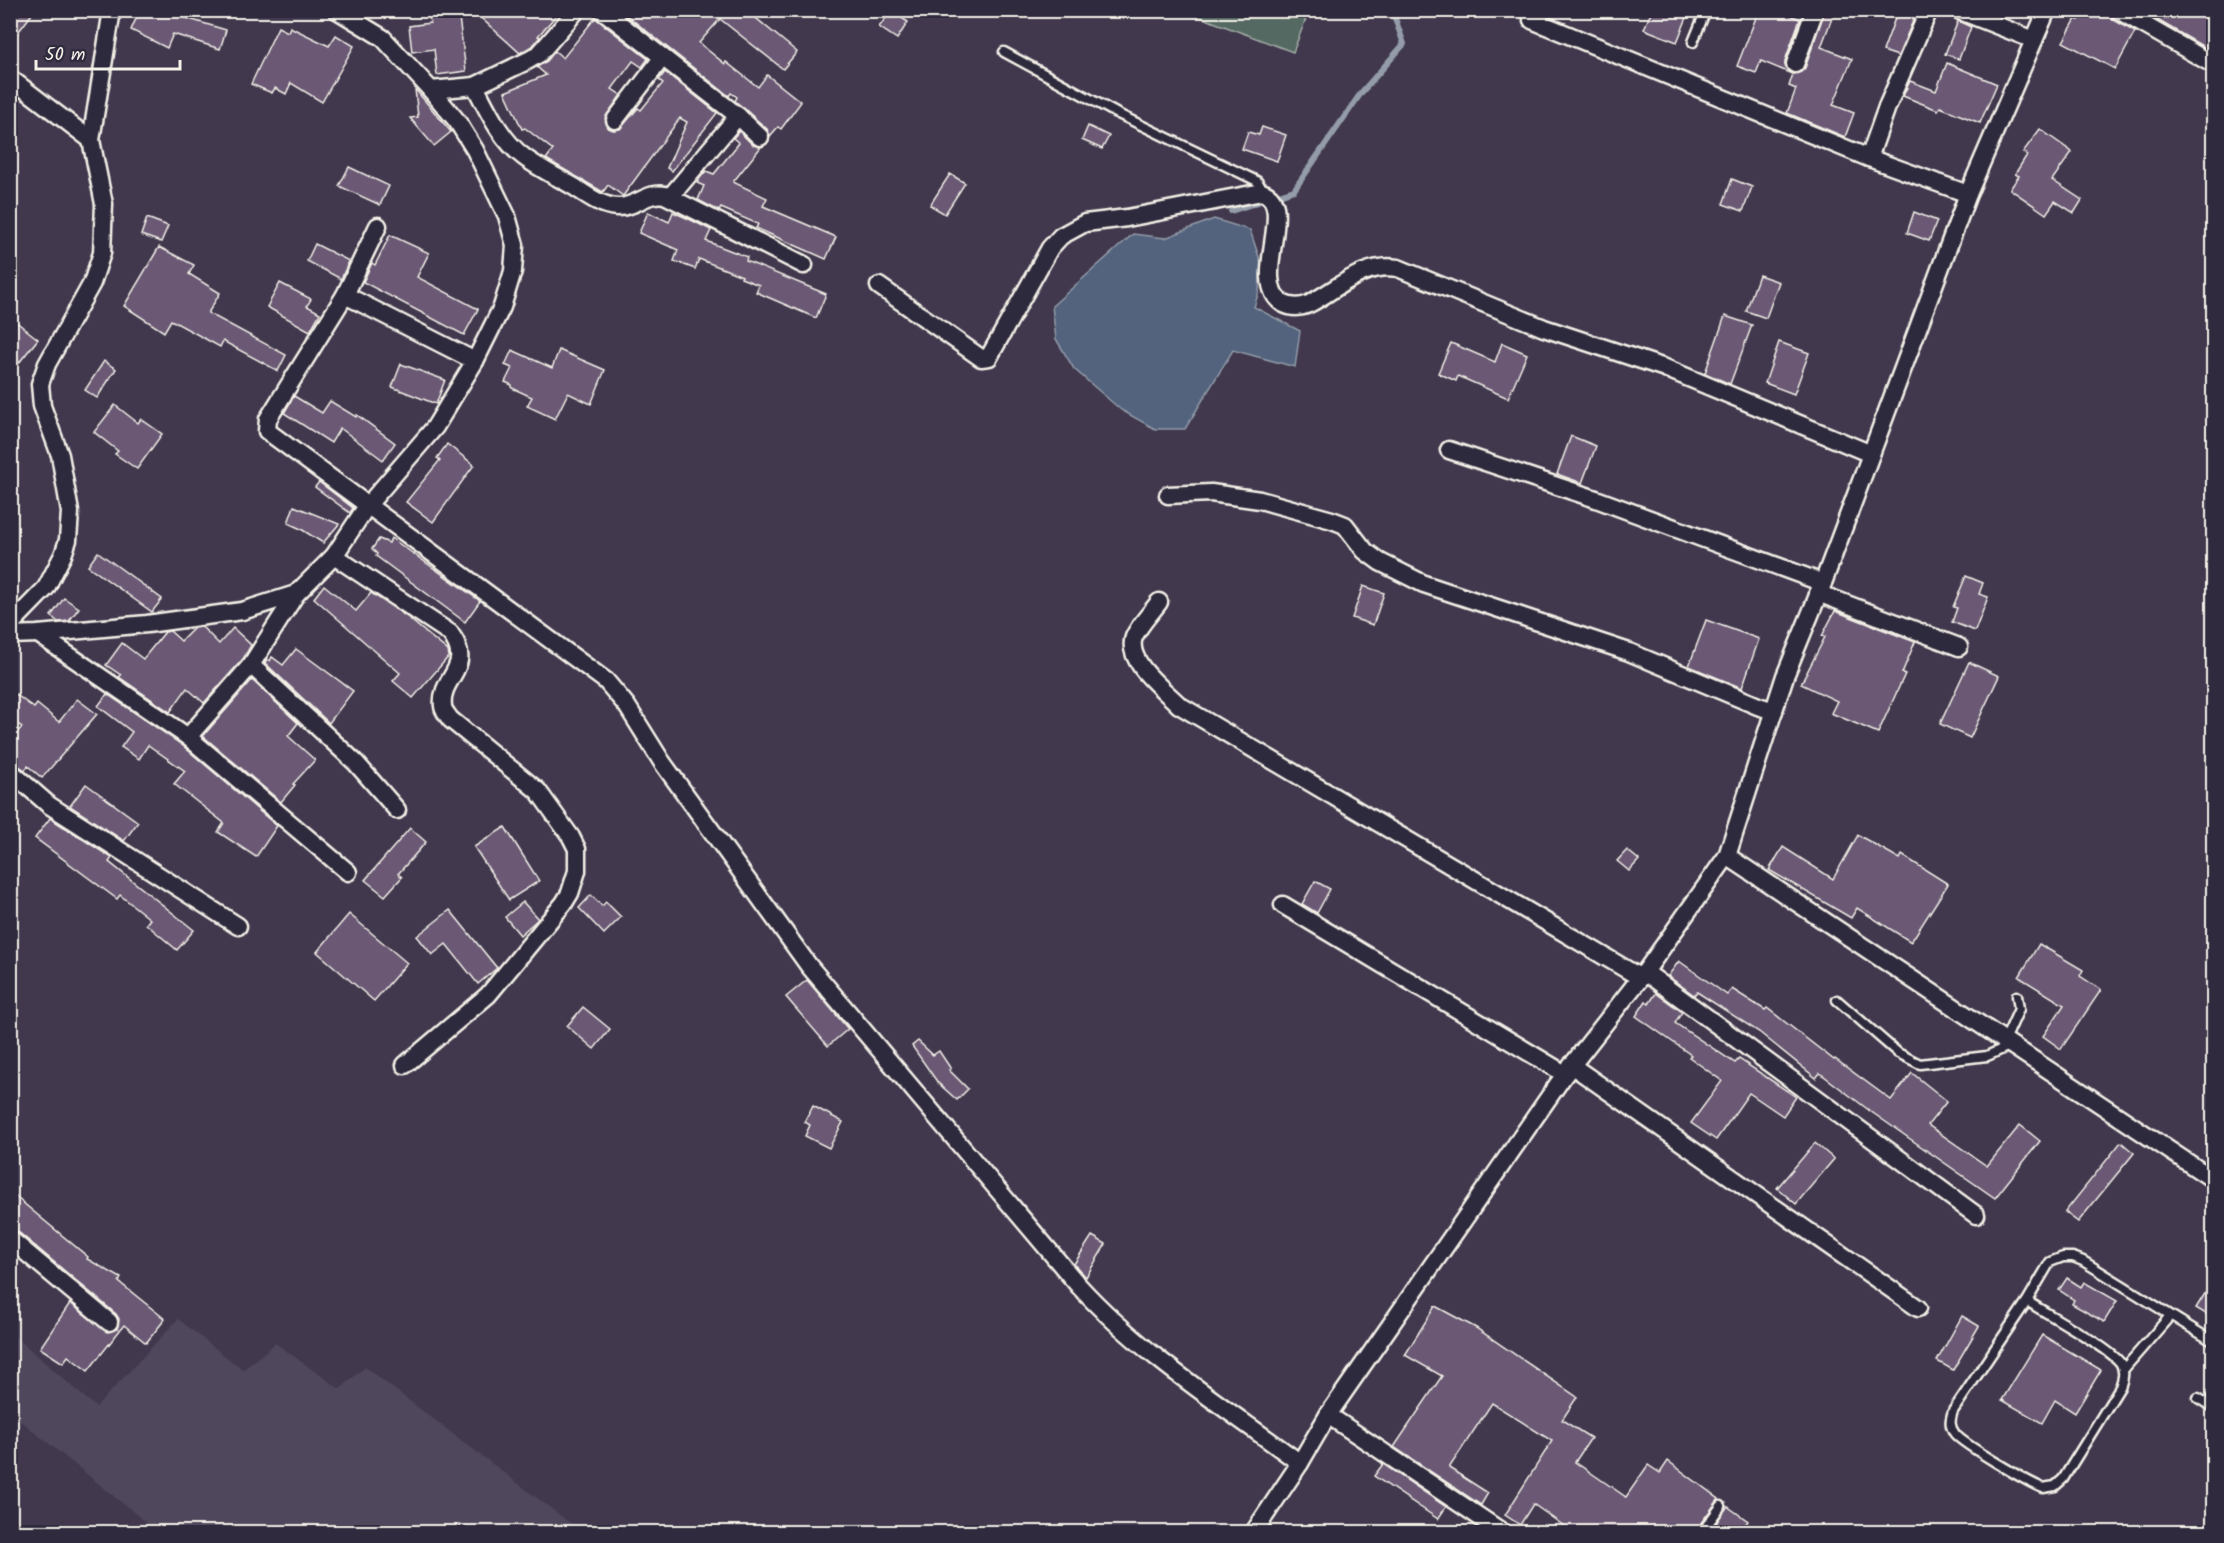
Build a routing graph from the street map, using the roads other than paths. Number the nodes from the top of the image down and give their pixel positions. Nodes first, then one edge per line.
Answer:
1 (112, 10) edge
2 (337, 10) edge
3 (577, 10) edge
4 (602, 10) edge
5 (1706, 10) edge
6 (1815, 10) edge
7 (1929, 10) edge
8 (1958, 10) edge
9 (2047, 10) edge
10 (2118, 10) edge
11 (1532, 20) dead end
12 (2034, 40) junction
13 (1693, 42) dead end
14 (1004, 52) dead end
15 (662, 58) junction
16 (1795, 64) dead end
17 (2214, 65) edge
18 (10, 78) edge
19 (475, 86) junction
20 (431, 90) junction
21 (738, 116) junction
22 (615, 120) dead end
23 (760, 137) dead end
24 (91, 140) junction
25 (1869, 158) junction
26 (1968, 194) junction
27 (670, 197) junction
28 (1269, 198) junction
29 (378, 226) dead end
30 (804, 265) dead end
31 (879, 286) dead end
32 (345, 295) junction
33 (476, 361) junction
34 (1449, 450) dead end
35 (1870, 454) junction
36 (1168, 495) dead end
37 (367, 506) junction
38 (334, 556) junction
39 (1821, 588) junction
40 (296, 594) junction
41 (1159, 602) dead end
42 (10, 626) edge
43 (38, 634) junction
44 (10, 635) edge
45 (1959, 648) dead end
46 (251, 664) junction
47 (1774, 711) junction
48 (188, 736) junction
49 (10, 771) edge
50 (397, 810) dead end
51 (1727, 855) junction
52 (348, 872) dead end
53 (1282, 905) dead end
54 (238, 926) dead end
55 (1643, 975) junction
56 (2017, 996) dead end
57 (1837, 1000) dead end
58 (2008, 1042) junction
59 (405, 1065) dead end
60 (1568, 1070) junction
61 (2214, 1180) edge
62 (1976, 1215) dead end
63 (10, 1239) edge
64 (2027, 1301) junction
65 (1918, 1308) dead end
66 (2170, 1316) junction
67 (109, 1322) dead end
68 (2214, 1342) edge
69 (2123, 1370) junction
70 (2198, 1398) dead end
71 (2214, 1408) edge
72 (1328, 1415) junction
73 (1300, 1463) junction
74 (1721, 1506) dead end
75 (1254, 1533) edge
76 (1502, 1533) edge
77 (1702, 1533) edge

1 - 24 street
2 - 20 street
3 - 19 street
4 - 15 street
5 - 13 lane
6 - 16 street
7 - 25 street
8 - 12 street
9 - 12 street
10 - 17 street
11 - 25 street
12 - 26 street
14 - 28 lane
15 - 21 street
15 - 22 street
18 - 24 street
19 - 20 street
19 - 27 street
20 - 33 street
21 - 23 street
21 - 27 street
24 - 42 street
25 - 26 street
26 - 35 street
27 - 30 street
28 - 31 street
28 - 35 street
29 - 32 street
32 - 33 street
32 - 37 street
33 - 37 street
34 - 39 street
35 - 39 street
36 - 47 street
37 - 38 street
37 - 73 street
38 - 40 street
38 - 59 street
39 - 45 street
39 - 47 street
40 - 43 street
40 - 46 street
41 - 55 street
43 - 44 street
43 - 48 street
46 - 48 street
46 - 50 street
47 - 51 street
48 - 52 street
49 - 54 street
51 - 55 street
51 - 58 street
53 - 60 street
55 - 60 street
55 - 62 street
56 - 58 lane
57 - 58 lane
58 - 61 street
60 - 65 street
60 - 72 street
63 - 67 street
64 - 66 lane
64 - 69 lane
64 - 69 lane
66 - 68 lane
66 - 69 lane
70 - 71 lane
72 - 73 street
72 - 76 street
73 - 75 street
74 - 77 lane

